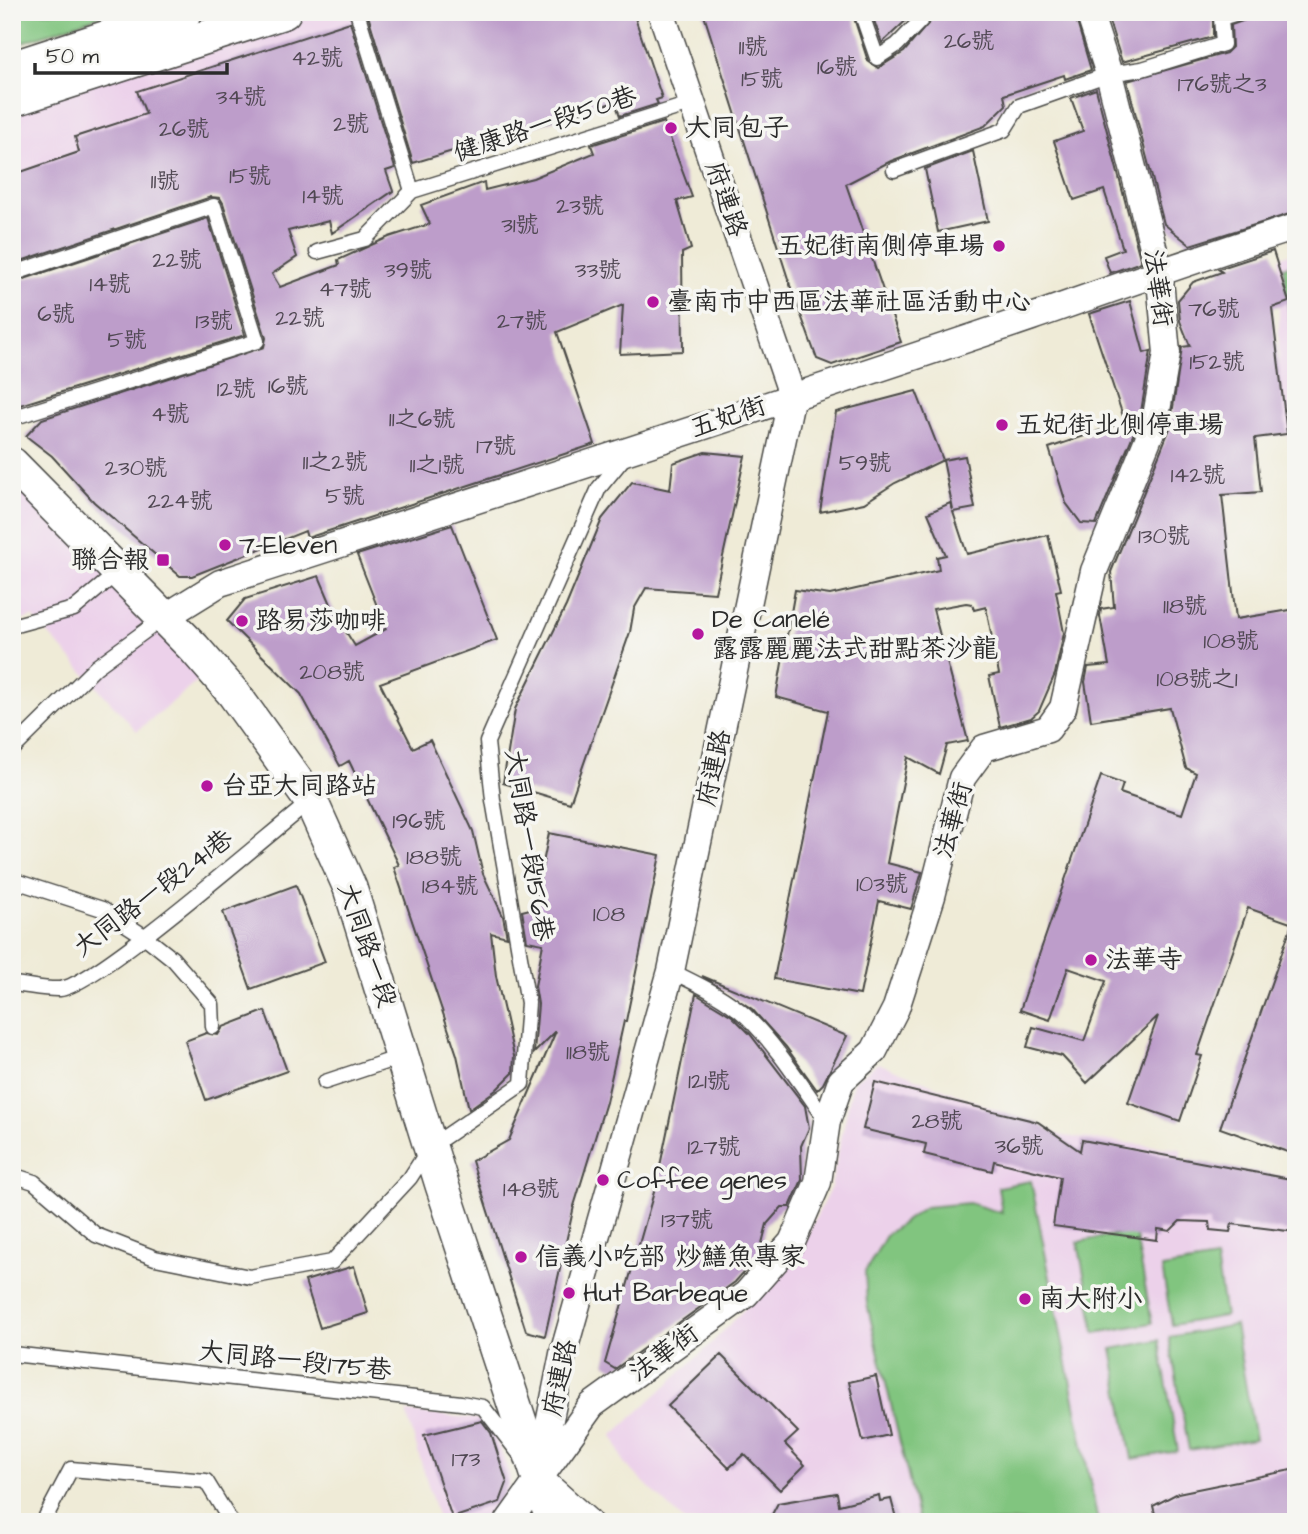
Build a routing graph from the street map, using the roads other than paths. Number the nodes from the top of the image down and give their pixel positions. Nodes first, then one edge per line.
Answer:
1 (185, 12) edge
2 (284, 12) edge
3 (357, 12) edge
4 (661, 12) edge
5 (861, 12) edge
6 (929, 12) edge
7 (1089, 12) edge
8 (1241, 12) edge
9 (12, 68) edge
10 (1109, 74) junction
11 (12, 100) edge
12 (693, 103) junction
13 (894, 170) dead end
14 (412, 191) junction
15 (1296, 227) edge
16 (317, 252) dead end
17 (1159, 270) junction
18 (12, 274) edge
19 (792, 395) junction
20 (12, 418) edge
21 (629, 451) junction
22 (12, 464) edge
23 (118, 572) junction
24 (164, 617) junction
25 (12, 626) edge
26 (12, 750) edge
27 (311, 801) junction
28 (12, 880) edge
29 (144, 936) junction
30 (671, 971) junction
31 (12, 984) edge
32 (213, 1027) dead end
33 (404, 1056) junction
34 (325, 1082) dead end
35 (827, 1121) junction
36 (430, 1147) junction
37 (12, 1175) edge
38 (12, 1354) edge
39 (539, 1478) junction
40 (229, 1521) edge
41 (43, 1522) edge
42 (508, 1522) edge
43 (553, 1522) edge
44 (588, 1522) edge

1 - 9 street
2 - 11 street
3 - 14 lane
4 - 12 street, 府連路
5 - 6 lane
7 - 10 street, 法華街
8 - 10 lane
10 - 13 lane
10 - 17 street, 法華街
12 - 14 lane, 健康路一段50巷
12 - 19 street, 府連路
14 - 16 lane, 健康路一段50巷
15 - 17 street, 五妃街
17 - 19 street, 五妃街
17 - 35 street, 法華街
18 - 20 lane
19 - 21 street, 五妃街
19 - 30 street, 府連路
21 - 24 street, 五妃街
21 - 36 lane, 大同路一段156巷
22 - 23 street, 大同路一段
23 - 24 street, 大同路一段
23 - 25 lane
24 - 26 lane
24 - 27 street, 大同路一段
27 - 29 lane, 大同路一段241巷
27 - 33 street, 大同路一段
28 - 29 lane
29 - 31 lane, 大同路一段241巷
29 - 32 lane
30 - 35 lane
30 - 39 street, 府連路
33 - 34 lane
33 - 36 street, 大同路一段
35 - 39 street, 法華街
36 - 37 lane
36 - 39 street, 大同路一段
38 - 39 lane, 大同路一段175巷
39 - 42 street, 府連路
39 - 43 street, 大同路一段
39 - 44 street
40 - 41 lane

